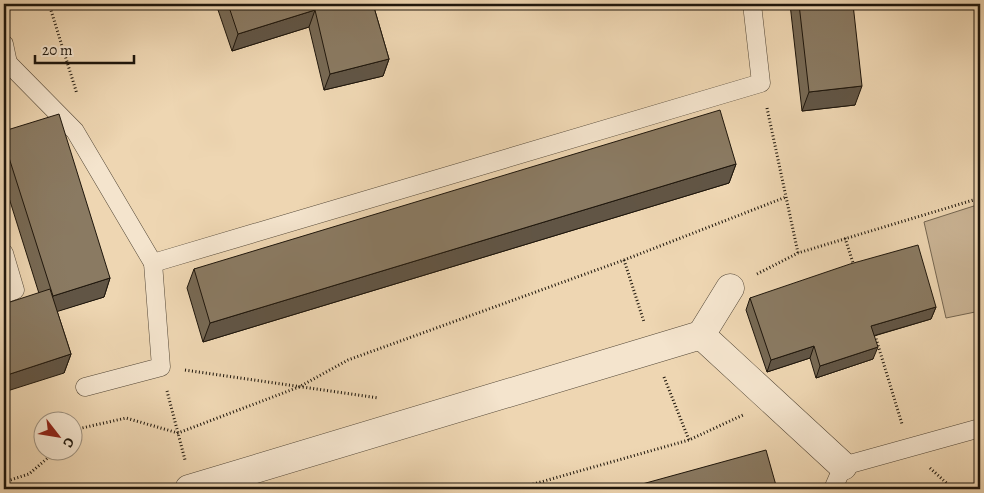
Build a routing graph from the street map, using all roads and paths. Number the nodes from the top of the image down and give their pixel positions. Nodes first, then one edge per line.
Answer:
1 (49, 4) edge
2 (752, 4) edge
3 (975, 4) edge
4 (4, 44) edge
5 (980, 44) edge
6 (6, 64) edge
7 (761, 84) junction
8 (78, 96) dead end
9 (786, 197) junction
10 (980, 198) edge
11 (845, 238) junction
12 (798, 252) junction
13 (4, 253) edge
14 (624, 260) junction
15 (152, 263) junction
16 (854, 267) edge
17 (730, 288) joint
18 (4, 294) edge
19 (871, 324) edge
20 (701, 335) junction
21 (653, 349) junction
22 (161, 367) junction
23 (85, 387) dead end
24 (299, 387) junction
25 (388, 399) dead end
26 (773, 401) junction
27 (82, 428) edge
28 (980, 428) edge
29 (178, 433) junction
30 (688, 440) junction
31 (909, 448) junction
32 (45, 460) edge
33 (838, 478) edge
34 (4, 482) edge
35 (190, 489) edge
36 (516, 489) edge

1 - 8 path
2 - 7 lane
3 - 5 path
4 - 6 lane
6 - 15 lane
7 - 9 path
7 - 15 lane
9 - 12 path
9 - 14 path
10 - 11 path
11 - 12 path
11 - 16 path
12 - 17 path
13 - 18 lane
14 - 21 path
14 - 24 path
15 - 22 lane
17 - 20 street
19 - 31 path
20 - 21 street
20 - 26 street
21 - 30 path
21 - 35 street
22 - 23 lane
22 - 24 path
22 - 29 path
24 - 25 path
24 - 29 path
26 - 30 path
26 - 33 street
27 - 29 path
28 - 31 lane
29 - 35 path
30 - 36 path
31 - 33 lane
32 - 34 path

